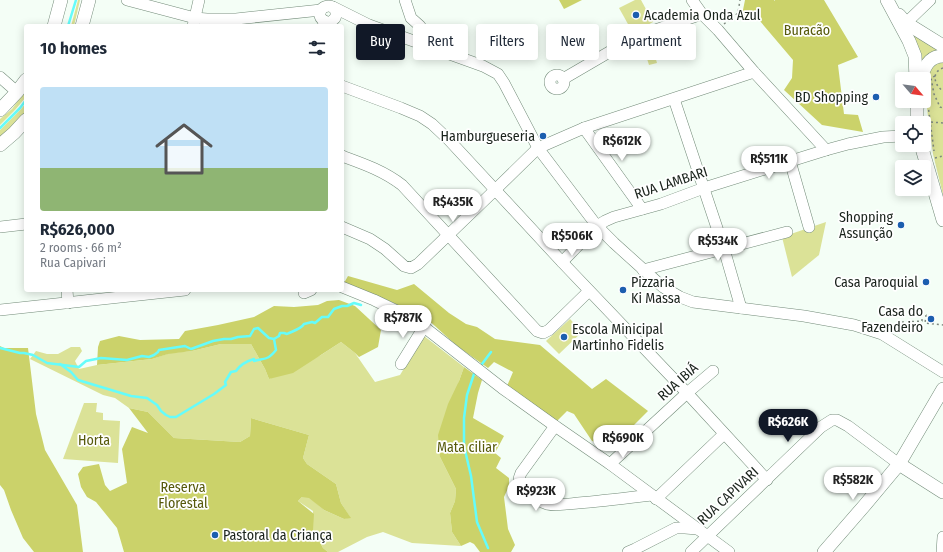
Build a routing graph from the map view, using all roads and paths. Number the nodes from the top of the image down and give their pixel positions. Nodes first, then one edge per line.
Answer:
1 (61, 0) edge
2 (89, 0) edge
3 (127, 0) edge
4 (199, 0) edge
5 (405, 0) edge
6 (692, 0) edge
7 (740, 0) edge
8 (930, 0) edge
9 (887, 1) edge
10 (327, 7) edge
11 (702, 14) junction
12 (194, 22) edge
13 (906, 23) junction
14 (55, 24) edge
15 (83, 24) edge
16 (315, 24) edge
17 (327, 24) edge
18 (358, 24) edge
19 (366, 24) edge
20 (418, 24) edge
21 (718, 30) junction
22 (943, 46) edge
23 (943, 56) edge
24 (466, 60) edge
25 (943, 68) edge
26 (754, 72) junction
27 (919, 72) edge
28 (923, 72) edge
29 (935, 76) junction
30 (0, 77) edge
31 (563, 79) dead end
32 (24, 83) edge
33 (344, 87) edge
34 (943, 91) edge
35 (17, 92) junction
36 (674, 98) junction
37 (943, 108) edge
38 (0, 110) edge
39 (24, 122) edge
40 (931, 122) edge
41 (943, 123) edge
42 (584, 128) junction
43 (895, 136) edge
44 (931, 142) edge
45 (0, 145) edge
46 (538, 148) junction
47 (826, 150) junction
48 (934, 150) dead end
49 (923, 152) edge
50 (943, 156) edge
51 (344, 157) edge
52 (935, 158) dead end
53 (790, 161) junction
54 (704, 188) junction
55 (495, 190) junction
56 (642, 209) junction
57 (943, 220) edge
58 (24, 224) edge
59 (598, 226) junction
60 (0, 227) edge
61 (808, 227) dead end
62 (344, 228) edge
63 (786, 232) dead end
64 (448, 234) junction
65 (724, 249) junction
66 (562, 262) junction
67 (643, 270) junction
68 (344, 288) edge
69 (589, 291) junction
70 (67, 292) edge
71 (167, 292) edge
72 (68, 303) junction
73 (741, 308) junction
74 (0, 310) edge
75 (902, 322) dead end
76 (943, 325) edge
77 (424, 328) junction
78 (401, 364) dead end
79 (713, 371) dead end
80 (943, 372) edge
81 (943, 389) edge
82 (687, 393) junction
83 (555, 426) junction
84 (724, 434) junction
85 (610, 464) junction
86 (899, 464) junction
87 (767, 480) junction
88 (941, 489) edge
89 (654, 497) junction
90 (698, 529) junction
91 (708, 536) junction
92 (943, 537) edge
93 (628, 552) edge
94 (691, 552) edge
95 (729, 552) edge
96 (824, 552) edge
97 (942, 552) edge

1 - 14 main road
2 - 15 main road
3 - 12 street
4 - 12 street
5 - 20 street
6 - 11 street
7 - 21 path
8 - 13 street
9 - 13 main road
9 - 27 main road
10 - 12 street
10 - 16 street
10 - 17 street
10 - 19 street
11 - 21 street
11 - 31 street
13 - 22 main road
17 - 18 street
21 - 26 street
23 - 28 main road
24 - 46 street
25 - 29 path
26 - 36 street
26 - 47 street
29 - 34 path
29 - 37 path
30 - 35 street
32 - 35 main road
33 - 55 street
35 - 38 main road
36 - 42 street
36 - 54 street
39 - 45 main road
40 - 41 path
42 - 46 street
42 - 56 street
43 - 47 street
44 - 48 path
46 - 55 street
46 - 59 street
47 - 53 street, RUA LAMBARI
49 - 57 main road
50 - 52 path
51 - 64 street
53 - 54 street, RUA LAMBARI
53 - 61 street
54 - 56 street, RUA LAMBARI
54 - 65 street
55 - 64 street
55 - 66 street
56 - 59 street, RUA LAMBARI
58 - 60 street
59 - 66 street, RUA LAMBARI
59 - 67 street
62 - 64 street
63 - 65 street
64 - 69 street
65 - 67 street
65 - 73 street
66 - 69 street
67 - 73 street
68 - 77 street
69 - 82 street
70 - 72 street
71 - 72 street
72 - 74 street
73 - 80 street
75 - 76 path
77 - 78 street
77 - 83 street
79 - 82 street, RUA IBIÁ
81 - 86 main road
82 - 84 street
82 - 85 street, RUA IBIÁ
83 - 85 street
83 - 89 street
84 - 87 street
84 - 89 street
85 - 89 street
86 - 87 street, RUA CAPIVARI
86 - 88 main road
86 - 96 main road
87 - 91 street, RUA CAPIVARI
89 - 90 street
90 - 91 street
90 - 93 street
91 - 94 street, RUA CAPIVARI
91 - 95 street
92 - 97 street

